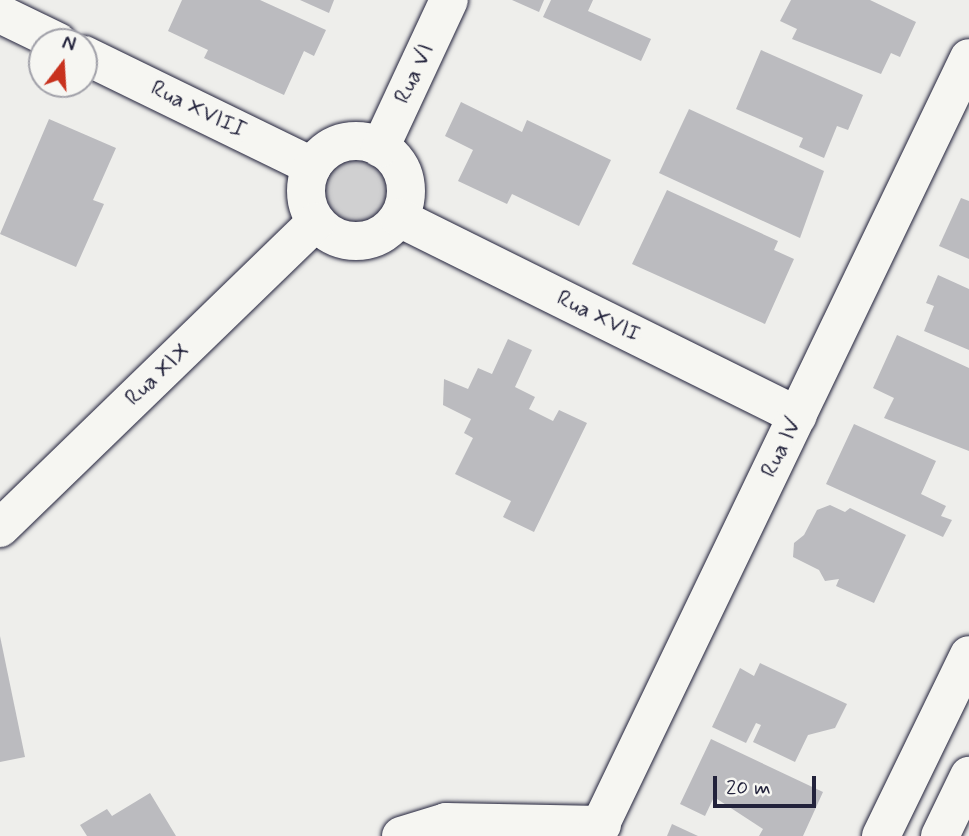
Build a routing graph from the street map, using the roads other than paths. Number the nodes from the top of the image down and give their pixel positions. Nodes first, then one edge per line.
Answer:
1 (449, 0) edge
2 (0, 14) edge
3 (29, 28) edge
4 (969, 58) edge
5 (98, 62) edge
6 (380, 148) junction
7 (312, 166) junction
8 (399, 218) junction
9 (316, 222) junction
10 (798, 416) junction
11 (0, 528) edge
12 (969, 655) edge
13 (969, 776) edge
14 (598, 831) edge
15 (401, 836) edge
16 (881, 836) edge
17 (940, 836) edge

1 - 6 street, Rua VI
2 - 3 street
4 - 10 street, Rua IV
5 - 7 street, Rua XVIII
6 - 7 street
6 - 8 street
7 - 9 street
8 - 9 street
8 - 10 street, Rua XVII
9 - 11 street, Rua XIX
10 - 14 street, Rua IV
12 - 16 street
13 - 17 street
14 - 15 street

